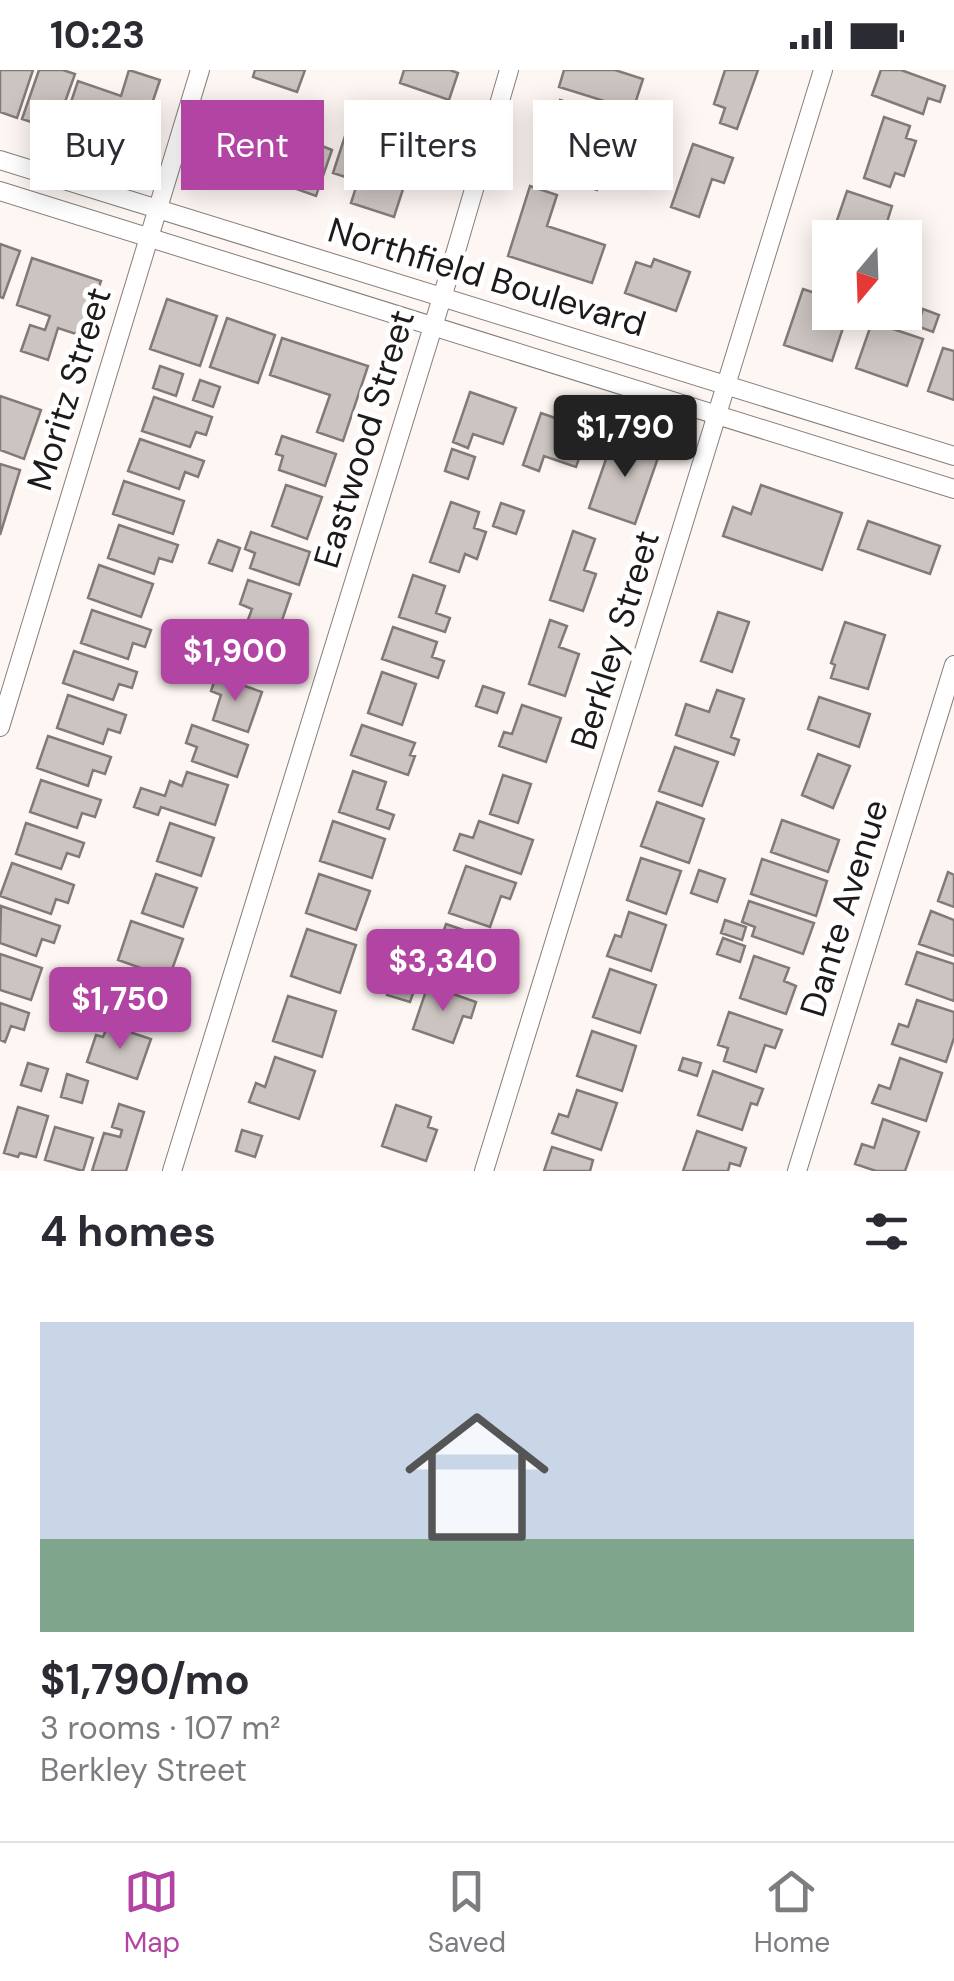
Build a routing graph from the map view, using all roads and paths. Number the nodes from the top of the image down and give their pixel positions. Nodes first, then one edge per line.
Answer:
1 (200, 70) edge
2 (509, 70) edge
3 (823, 70) edge
4 (0, 160) edge
5 (0, 191) edge
6 (157, 209) junction
7 (149, 238) junction
8 (442, 296) junction
9 (432, 326) junction
10 (728, 386) junction
11 (718, 416) junction
12 (954, 456) edge
13 (954, 488) edge
14 (954, 665) edge
15 (0, 727) edge
16 (172, 1171) edge
17 (484, 1171) edge
18 (797, 1171) edge

1 - 6 street, Moritz Street
2 - 8 street, Eastwood Street
3 - 10 street, Berkley Street
4 - 6 street, Northfield Boulevard
5 - 7 street, Northfield Boulevard
6 - 7 street, Moritz Street
6 - 8 street, Northfield Boulevard
7 - 9 street, Northfield Boulevard
7 - 15 street, Moritz Street
8 - 9 street, Eastwood Street
8 - 10 street, Northfield Boulevard
9 - 11 street, Northfield Boulevard
9 - 16 street, Eastwood Street
10 - 11 street, Berkley Street
10 - 12 street, Northfield Boulevard
11 - 13 street, Northfield Boulevard
11 - 17 street, Berkley Street
14 - 18 street, Dante Avenue

